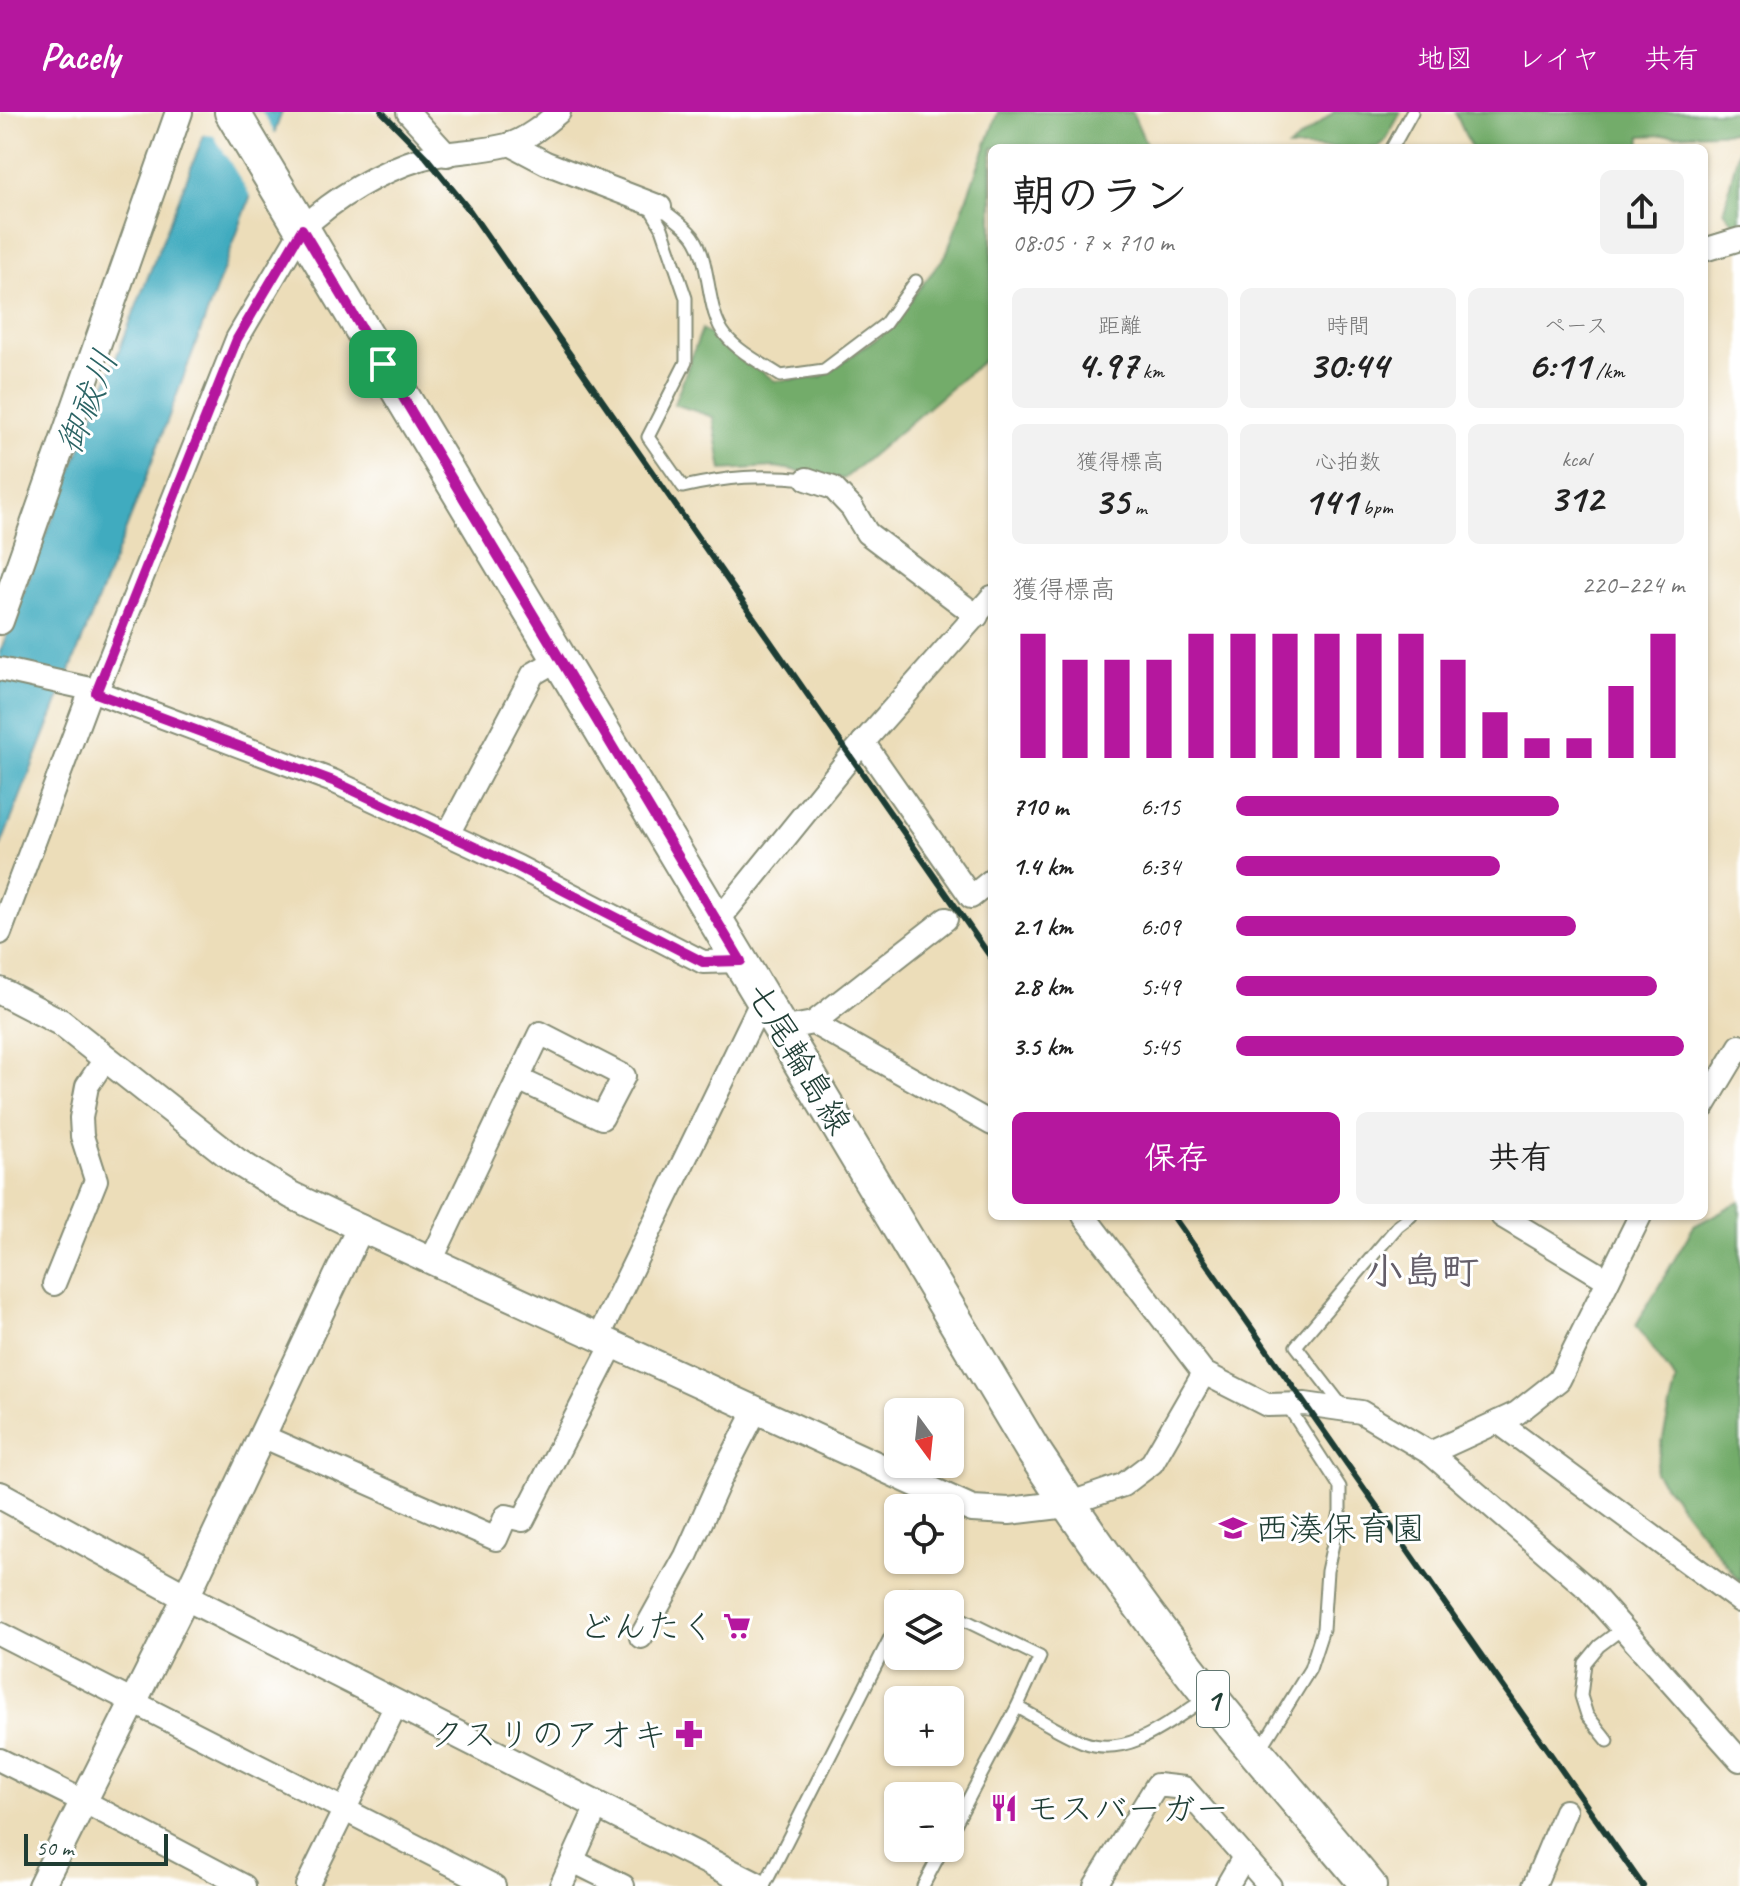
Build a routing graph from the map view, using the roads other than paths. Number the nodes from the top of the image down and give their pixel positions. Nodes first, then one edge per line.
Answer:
1 (179, 112) edge
2 (232, 112) edge
3 (408, 112) edge
4 (559, 112) edge
5 (1412, 112) edge
6 (510, 144) junction
7 (1394, 144) edge
8 (447, 155) junction
9 (653, 204) junction
10 (294, 217) junction
11 (1740, 239) edge
12 (1708, 249) edge
13 (916, 281) dead end
14 (807, 479) joint
15 (988, 602) edge
16 (977, 616) junction
17 (0, 621) edge
18 (559, 659) junction
19 (0, 669) edge
20 (91, 690) junction
21 (863, 742) junction
22 (448, 834) junction
23 (988, 883) edge
24 (946, 919) dead end
25 (717, 922) junction
26 (0, 933) edge
27 (741, 961) junction
28 (0, 991) edge
29 (763, 998) junction
30 (797, 1026) junction
31 (1740, 1046) edge
32 (106, 1058) junction
33 (518, 1079) junction
34 (1708, 1099) edge
35 (988, 1122) edge
36 (1087, 1220) edge
37 (1406, 1220) edge
38 (1509, 1220) edge
39 (1638, 1220) edge
40 (360, 1228) junction
41 (431, 1261) junction
42 (1608, 1280) junction
43 (54, 1284) dead end
44 (606, 1341) junction
45 (1204, 1373) junction
46 (1286, 1404) junction
47 (756, 1410) junction
48 (1344, 1410) junction
49 (1498, 1422) junction
50 (262, 1436) junction
51 (1430, 1453) junction
52 (0, 1495) edge
53 (1068, 1504) junction
54 (186, 1597) junction
55 (1740, 1601) edge
56 (964, 1620) edge
57 (1623, 1628) junction
58 (0, 1634) edge
59 (641, 1637) dead end
60 (884, 1650) edge
61 (1210, 1695) junction
62 (132, 1703) junction
63 (397, 1703) junction
64 (1017, 1707) junction
65 (1608, 1741) dead end
66 (1258, 1753) junction
67 (0, 1760) edge
68 (1740, 1760) edge
69 (83, 1801) junction
70 (598, 1804) junction
71 (964, 1807) edge
72 (345, 1810) junction
73 (1565, 1811) dead end
74 (1244, 1857) junction
75 (573, 1861) junction
76 (936, 1862) edge
77 (41, 1886) edge
78 (244, 1886) edge
79 (307, 1886) edge
80 (494, 1886) edge
81 (561, 1886) edge
82 (623, 1886) edge
83 (757, 1886) edge
84 (764, 1886) edge
85 (923, 1886) edge
86 (1095, 1886) edge
87 (1227, 1886) edge
88 (1270, 1886) edge
89 (1369, 1886) edge
90 (1534, 1886) edge

1 - 17 street
2 - 10 main road, 七尾輪島線 / 1
3 - 8 street
4 - 6 street
5 - 7 lane
6 - 8 street
6 - 9 street
8 - 10 street
9 - 13 lane
9 - 14 lane
10 - 18 main road, 七尾輪島線 / 1
10 - 20 street
11 - 12 street
14 - 16 street
15 - 16 street
16 - 21 street
18 - 22 street
18 - 25 main road, 七尾輪島線 / 1
19 - 20 street
20 - 22 street
20 - 26 street
21 - 23 street
21 - 25 street
22 - 27 street
24 - 30 street
25 - 27 main road, 七尾輪島線 / 1
27 - 29 main road, 七尾輪島線 / 1
28 - 32 street
29 - 30 main road, 七尾輪島線 / 1
29 - 44 street
30 - 35 street
30 - 53 main road, 七尾輪島線 / 1
31 - 34 street
32 - 40 street
32 - 43 street
33 - 33 street
33 - 41 street
36 - 45 street
37 - 48 lane
38 - 42 street
39 - 42 street
40 - 41 street
40 - 50 street
41 - 44 street
42 - 49 street
44 - 47 street
44 - 50 street
45 - 46 street
45 - 53 street
46 - 48 street
46 - 66 lane
47 - 53 street
47 - 59 street
48 - 51 street
49 - 51 street
49 - 55 street
50 - 54 street
51 - 57 street
52 - 54 street
53 - 61 main road, 七尾輪島線 / 1
54 - 62 street
54 - 63 street
56 - 64 lane
57 - 65 lane
57 - 68 street
58 - 62 street
60 - 84 lane
61 - 64 lane
61 - 66 main road, 七尾輪島線 / 1
62 - 69 street
62 - 72 street
63 - 70 street
63 - 72 street
64 - 71 lane
66 - 89 main road, 七尾輪島線 / 1
67 - 69 street
69 - 77 street
69 - 78 street
70 - 75 street
70 - 83 street
72 - 79 street
72 - 80 street
73 - 90 street
74 - 86 street
74 - 87 street
74 - 88 street
75 - 81 street
75 - 82 street
76 - 85 lane

